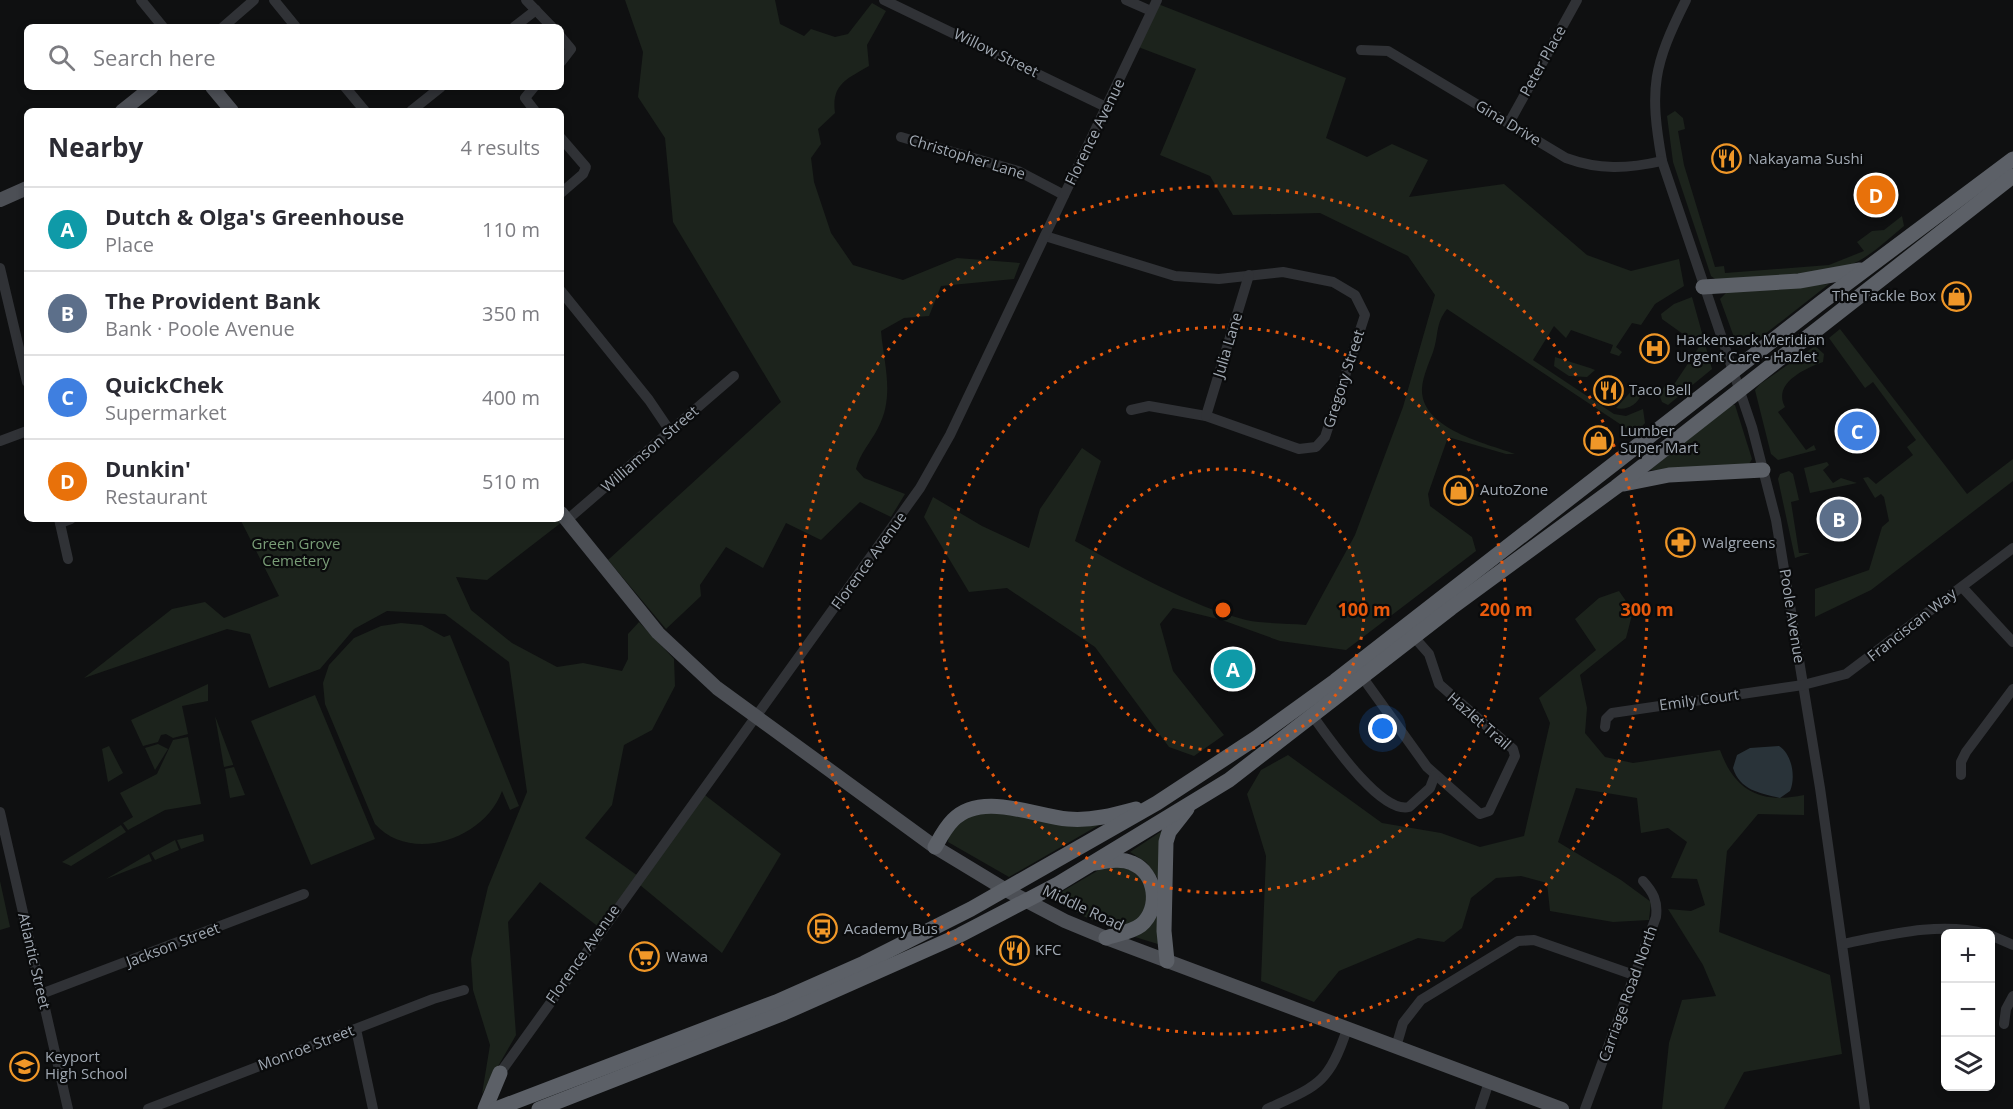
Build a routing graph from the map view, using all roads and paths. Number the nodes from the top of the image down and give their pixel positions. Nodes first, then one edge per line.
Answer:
1 (141, 0) edge
2 (254, 0) edge
3 (274, 0) edge
4 (526, 0) edge
5 (884, 0) edge
6 (1126, 0) edge
7 (1157, 0) edge
8 (1577, 0) edge
9 (1686, 0) edge
10 (536, 10) junction
11 (1151, 11) junction
12 (161, 24) edge
13 (226, 24) edge
14 (294, 24) edge
15 (518, 24) edge
16 (549, 24) edge
17 (564, 40) edge
18 (1361, 50) dead end
19 (564, 59) edge
20 (148, 90) edge
21 (214, 90) edge
22 (348, 90) edge
23 (437, 90) edge
24 (532, 90) edge
25 (1106, 107) junction
26 (126, 108) edge
27 (230, 108) edge
28 (362, 108) edge
29 (415, 108) edge
30 (533, 108) edge
31 (1509, 123) junction
32 (901, 137) dead end
33 (564, 141) edge
34 (2013, 159) edge
35 (1662, 161) junction
36 (2013, 176) edge
37 (24, 189) edge
38 (564, 190) edge
39 (1064, 195) junction
40 (0, 200) edge
41 (1045, 236) junction
42 (0, 268) edge
43 (1866, 269) junction
44 (1249, 275) junction
45 (1703, 287) junction
46 (564, 295) edge
47 (24, 369) edge
48 (1732, 371) junction
49 (734, 376) dead end
50 (1739, 391) junction
51 (1131, 410) dead end
52 (1206, 416) junction
53 (24, 431) edge
54 (670, 431) junction
55 (0, 441) edge
56 (1763, 470) junction
57 (1616, 487) junction
58 (564, 517) edge
59 (59, 522) edge
60 (2013, 548) edge
61 (68, 559) dead end
62 (1962, 587) junction
63 (1414, 637) junction
64 (2013, 642) edge
65 (1363, 678) junction
66 (1803, 685) junction
67 (2013, 689) edge
68 (1312, 715) junction
69 (757, 717) junction
70 (1605, 727) dead end
71 (1435, 775) junction
72 (1961, 775) dead end
73 (1191, 802) junction
74 (1157, 803) junction
75 (0, 812) edge
76 (935, 847) junction
77 (1089, 863) junction
78 (1643, 881) dead end
79 (1006, 890) junction
80 (304, 894) dead end
81 (1029, 901) junction
82 (1941, 930) edge
83 (1995, 937) edge
84 (1106, 938) junction
85 (1843, 944) junction
86 (2013, 945) edge
87 (1167, 961) junction
88 (1634, 975) junction
89 (464, 990) dead end
90 (41, 994) junction
91 (2013, 996) edge
92 (2004, 1024) dead end
93 (356, 1029) junction
94 (1347, 1029) junction
95 (1396, 1047) junction
96 (500, 1073) junction
97 (1489, 1082) junction
98 (526, 1097) junction
99 (68, 1109) edge
100 (148, 1109) edge
101 (373, 1109) edge
102 (485, 1109) edge
103 (496, 1109) edge
104 (539, 1109) edge
105 (1267, 1109) edge
106 (1480, 1109) edge
107 (1562, 1109) edge
108 (1585, 1109) edge
109 (1865, 1109) edge

1 - 12 street
2 - 13 street
3 - 14 street
4 - 10 street
5 - 25 street, Willow Street
6 - 11 street
7 - 11 street, Florence Avenue
8 - 31 street, Peter Place
9 - 35 street, Poole Avenue
10 - 15 street
10 - 16 street
11 - 25 street, Florence Avenue
17 - 19 street
18 - 31 street, Gina Drive
20 - 26 main road
21 - 27 main road
22 - 28 street
23 - 29 street
24 - 30 street
25 - 39 street, Florence Avenue
31 - 35 street, Gina Drive
32 - 39 street, Christopher Lane
33 - 38 street
34 - 43 highway
35 - 45 street, Poole Avenue
36 - 50 highway
37 - 40 main road
39 - 41 street, Florence Avenue
41 - 44 street, Gregory Street
41 - 69 street, Florence Avenue
42 - 47 street
43 - 45 highway
43 - 48 highway
44 - 52 street, Julia Lane
44 - 52 street, Gregory Street
45 - 48 street, Poole Avenue
46 - 54 street
48 - 50 street, Poole Avenue
48 - 74 highway
49 - 54 street, Williamson Street
50 - 56 street, Poole Avenue
50 - 57 highway
51 - 52 street, Gregory Street
53 - 55 street
54 - 58 street, Williamson Street
56 - 57 highway
56 - 66 street, Poole Avenue
57 - 63 highway
58 - 69 main road, Middle Road
59 - 61 street
60 - 62 street, Franciscan Way
62 - 64 street
62 - 66 street, Franciscan Way
63 - 65 highway
63 - 71 street, Hazlet Trail
65 - 68 highway
65 - 71 street, Hazlet Trail
66 - 70 street, Emily Court
66 - 85 street, Poole Avenue
67 - 72 street
68 - 71 street
68 - 73 highway
69 - 76 main road, Middle Road
69 - 96 street, Florence Avenue
73 - 77 highway
73 - 87 highway
74 - 76 highway
74 - 79 highway
75 - 90 street, Atlantic Street
76 - 79 main road, Middle Road
77 - 81 highway
77 - 84 highway
78 - 88 street, Carriage Road North
79 - 81 main road, Middle Road
79 - 98 highway
80 - 90 street, Jackson Street
81 - 84 main road, Middle Road
81 - 104 highway
82 - 85 street
83 - 86 street
84 - 87 main road, Middle Road
85 - 109 street, Poole Avenue
87 - 94 main road, Middle Road
88 - 95 street
88 - 108 street, Carriage Road North
89 - 93 street, Monroe Street
90 - 99 street, Atlantic Street
91 - 92 street
93 - 100 street, Monroe Street
93 - 101 street
94 - 95 main road, Middle Road
94 - 105 street
95 - 97 main road, Middle Road
96 - 98 highway
96 - 102 highway
97 - 106 street
97 - 107 main road, Middle Road
98 - 103 highway

